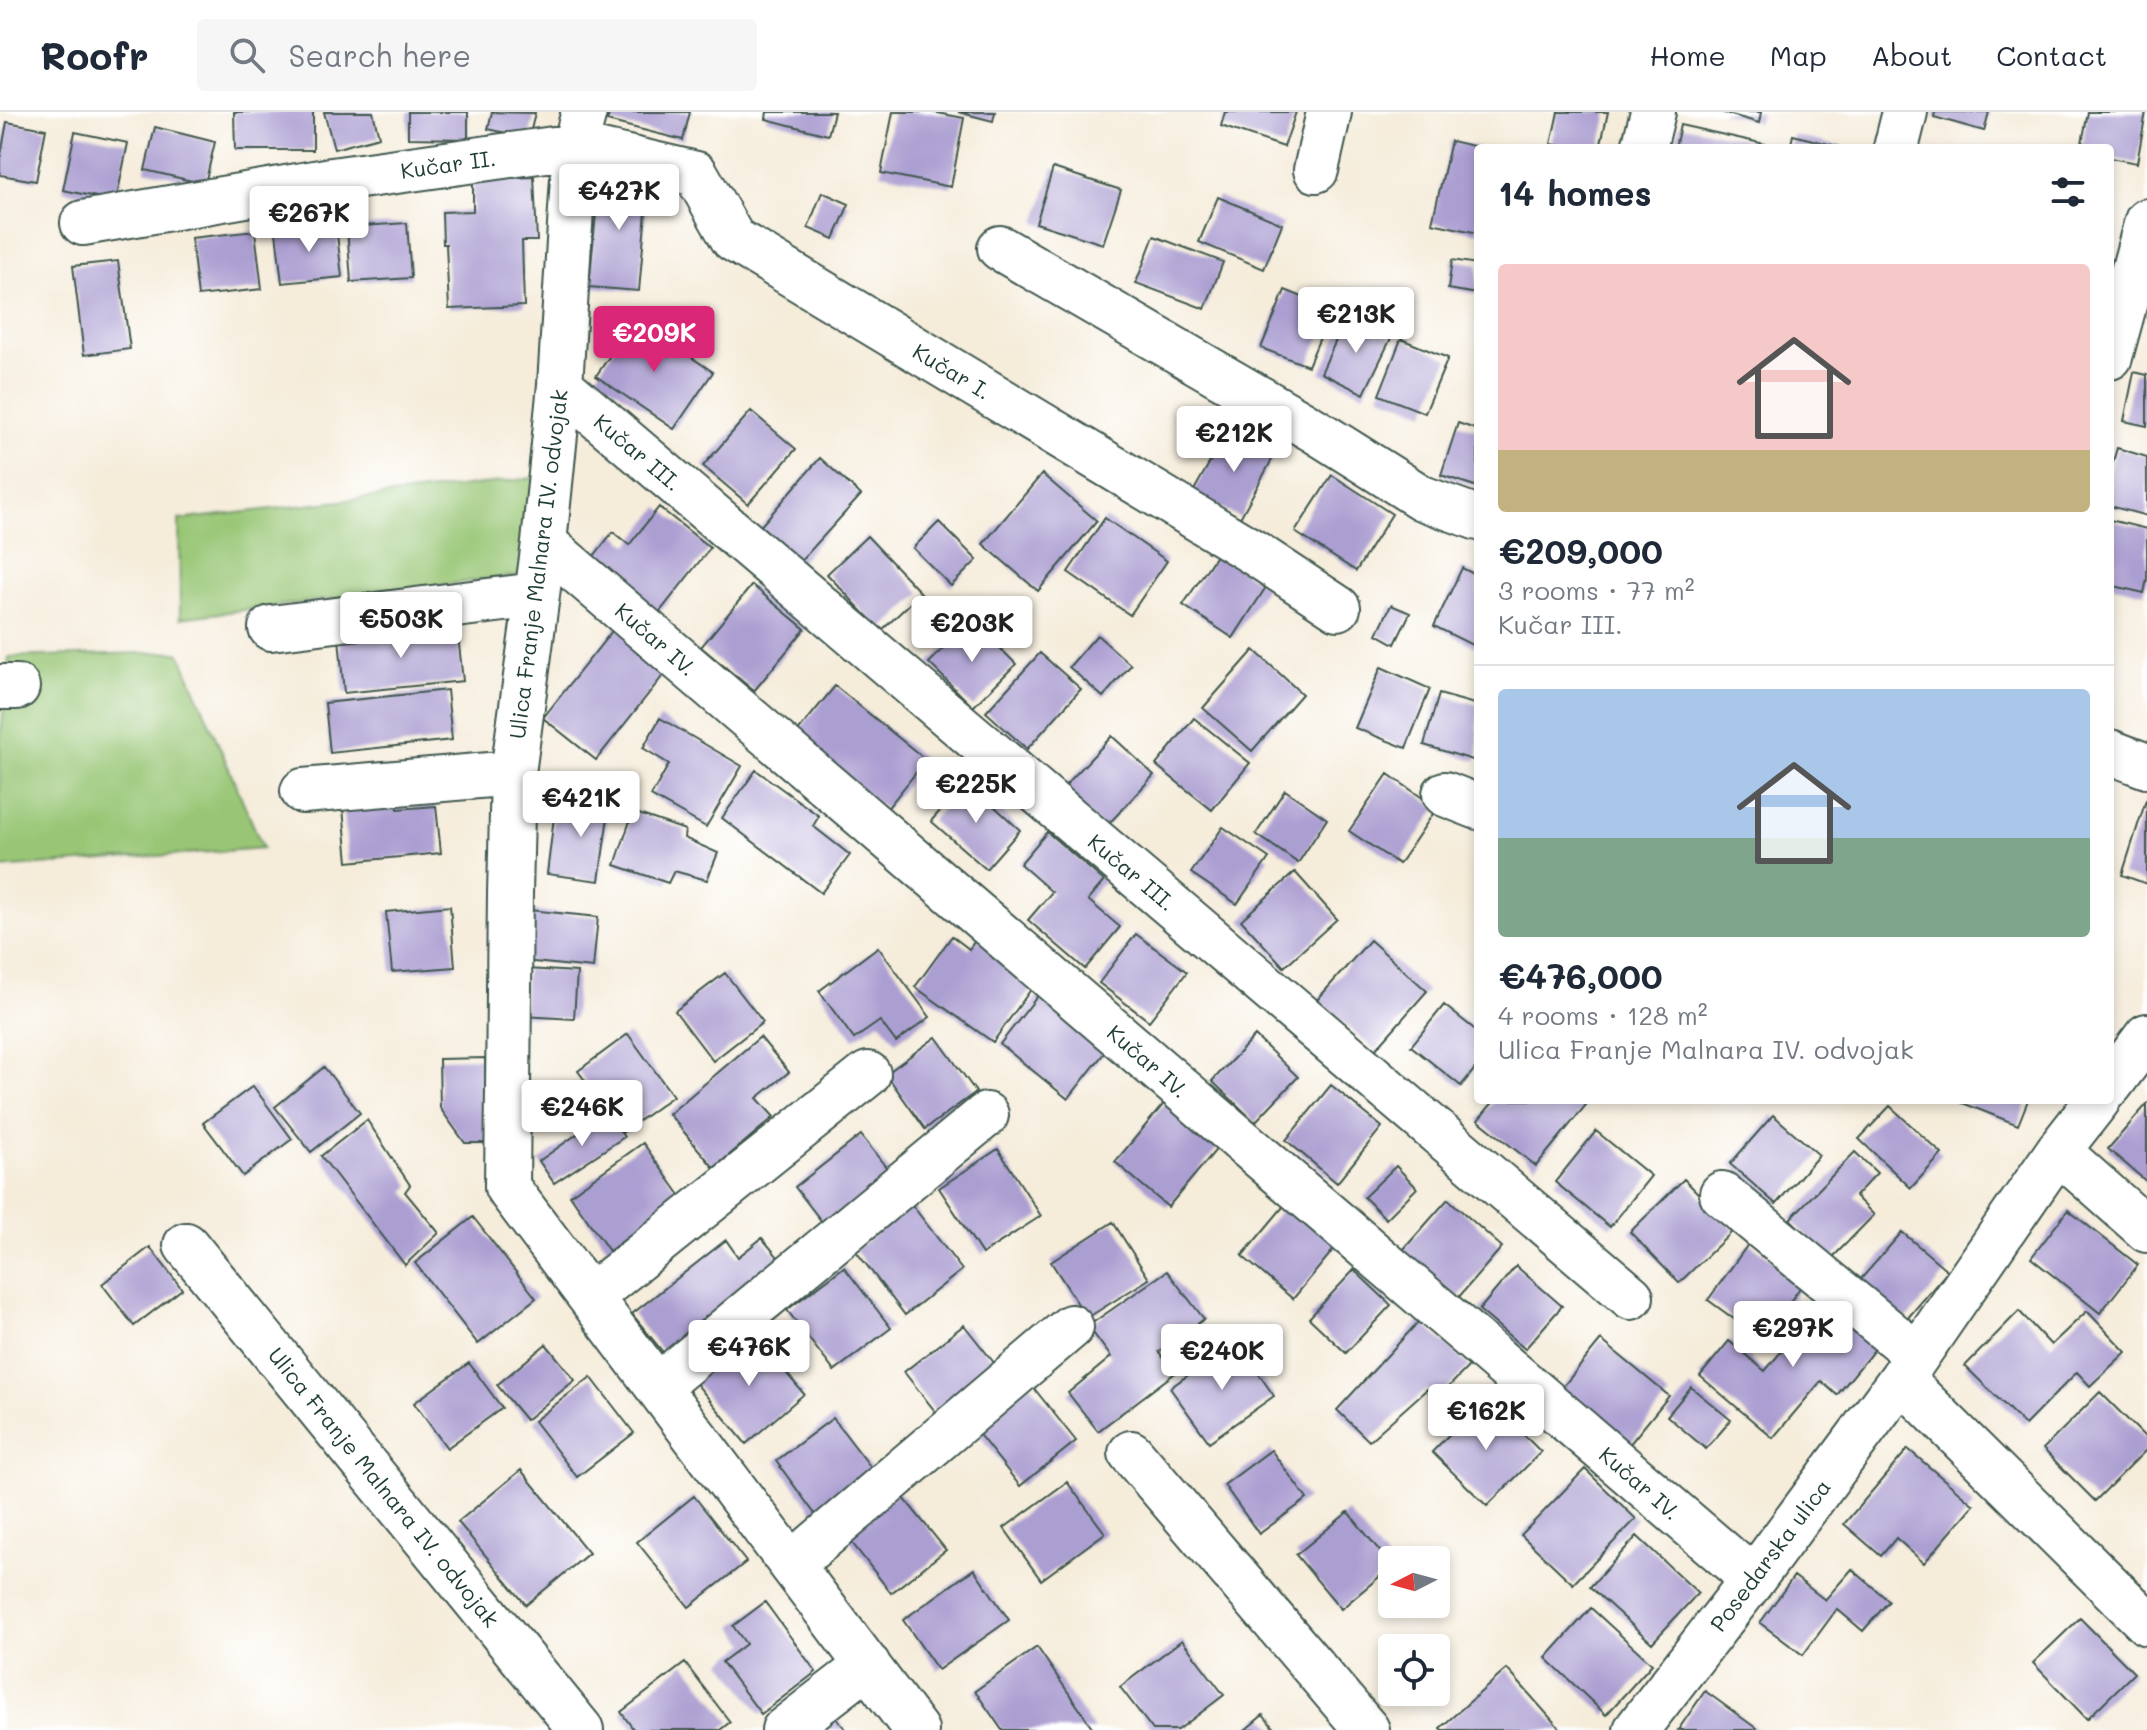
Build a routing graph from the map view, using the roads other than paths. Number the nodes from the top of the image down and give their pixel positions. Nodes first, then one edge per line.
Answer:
1 (1329, 112) edge
2 (1653, 112) edge
3 (1905, 112) edge
4 (580, 129) edge
5 (1645, 144) edge
6 (1897, 144) edge
7 (1316, 170) dead end
8 (2147, 221) edge
9 (83, 223) dead end
10 (1000, 248) dead end
11 (2114, 342) edge
12 (560, 385) junction
13 (1474, 517) edge
14 (544, 543) junction
15 (536, 595) junction
16 (1338, 608) dead end
17 (271, 628) dead end
18 (2114, 754) edge
19 (2147, 766) edge
20 (513, 773) junction
21 (303, 791) dead end
22 (868, 1074) dead end
23 (2095, 1104) edge
24 (986, 1115) dead end
25 (2058, 1151) junction
26 (1722, 1194) dead end
27 (2147, 1230) edge
28 (186, 1245) dead end
29 (590, 1297) junction
30 (1631, 1297) dead end
31 (1071, 1327) dead end
32 (1909, 1367) junction
33 (658, 1386) junction
34 (1131, 1453) dead end
35 (792, 1564) junction
36 (1753, 1579) junction
37 (2147, 1623) edge
38 (868, 1665) junction
39 (581, 1730) edge
40 (784, 1730) edge
41 (916, 1730) edge
42 (1367, 1730) edge
43 (1636, 1730) edge

1 - 7 street
2 - 5 street
3 - 6 street
4 - 9 street, Kučar II.
4 - 12 street, Ulica Franje Malnara IV. odvojak
4 - 16 street, Kučar I.
8 - 11 street
10 - 13 street
12 - 14 street, Ulica Franje Malnara IV. odvojak
12 - 30 street, Kučar III.
14 - 15 street, Ulica Franje Malnara IV. odvojak
14 - 36 street, Kučar IV.
15 - 17 street
15 - 20 street, Ulica Franje Malnara IV. odvojak
18 - 19 street
20 - 21 street
20 - 29 street, Ulica Franje Malnara IV. odvojak
22 - 29 street
23 - 25 street, Posedarska ulica
24 - 33 street
25 - 27 street
25 - 32 street, Posedarska ulica
26 - 32 street
28 - 39 street, Ulica Franje Malnara IV. odvojak
29 - 33 street, Ulica Franje Malnara IV. odvojak
31 - 35 street
32 - 36 street, Posedarska ulica
32 - 37 street
33 - 35 street, Ulica Franje Malnara IV. odvojak
34 - 42 street
35 - 38 street, Ulica Franje Malnara IV. odvojak
36 - 43 street, Posedarska ulica
38 - 40 street
38 - 41 street, Ulica Franje Malnara IV. odvojak

